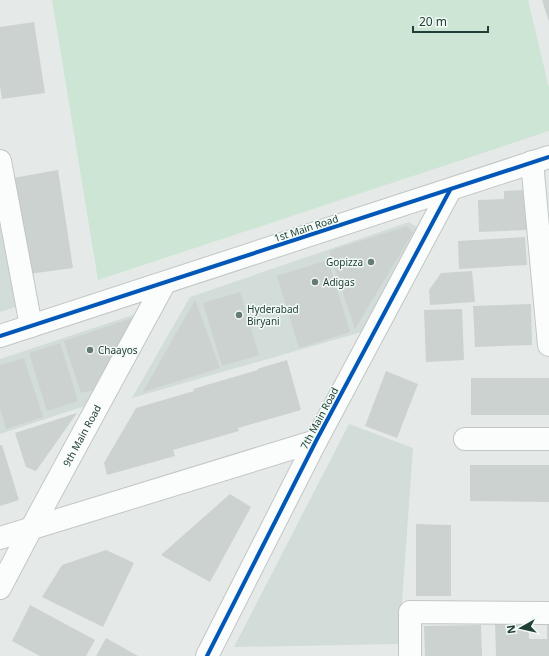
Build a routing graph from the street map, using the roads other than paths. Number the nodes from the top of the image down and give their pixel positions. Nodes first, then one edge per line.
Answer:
1 (541, 160) edge
2 (0, 161) edge
3 (450, 190) junction
4 (164, 284) junction
5 (31, 326) junction
6 (0, 336) edge
7 (549, 345) edge
8 (549, 438) edge
9 (465, 439) dead end
10 (316, 441) junction
11 (30, 529) junction
12 (0, 538) edge
13 (0, 588) edge
14 (549, 613) edge
15 (207, 656) edge
16 (410, 656) edge

1 - 3 street, 1st Main Road
1 - 7 street
2 - 5 street
3 - 4 street, 1st Main Road
3 - 10 street, 7th Main Road
4 - 5 street, 1st Main Road
4 - 11 street, 9th Main Road
5 - 6 street, 1st Main Road
8 - 9 street
10 - 11 street
10 - 15 street, 7th Main Road
11 - 12 street
11 - 13 street, 9th Main Road
14 - 16 street

